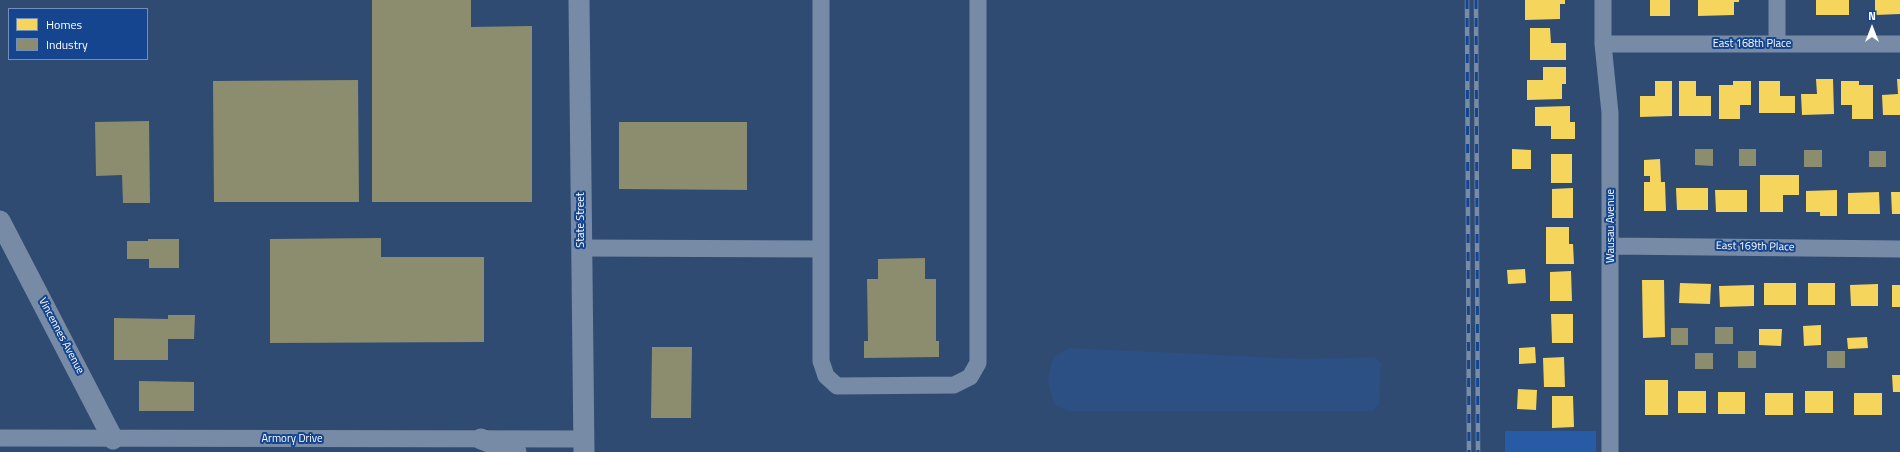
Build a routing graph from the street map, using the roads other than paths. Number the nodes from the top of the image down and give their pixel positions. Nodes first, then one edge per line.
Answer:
1 (579, 0) edge
2 (821, 0) edge
3 (978, 0) edge
4 (1603, 0) edge
5 (1777, 0) edge
6 (1603, 44) junction
7 (1777, 44) junction
8 (1900, 44) edge
9 (0, 221) edge
10 (1611, 246) junction
11 (582, 248) junction
12 (820, 249) junction
13 (1900, 249) edge
14 (0, 438) edge
15 (481, 439) junction
16 (117, 445) edge
17 (584, 446) edge
18 (516, 452) edge
19 (1610, 452) edge

1 - 11 street, State Street
2 - 12 street
3 - 12 street
4 - 6 street, Wausau Avenue
5 - 7 street
6 - 7 street, East 168th Place
6 - 10 street, Wausau Avenue
7 - 8 street, East 168th Place
9 - 16 street, Vincennes Avenue
10 - 13 street, East 169th Place
10 - 19 street, Wausau Avenue
11 - 12 street
11 - 17 street, State Street
14 - 16 street, Armory Drive
15 - 16 street, Armory Drive
15 - 17 street, Armory Drive
15 - 18 street

